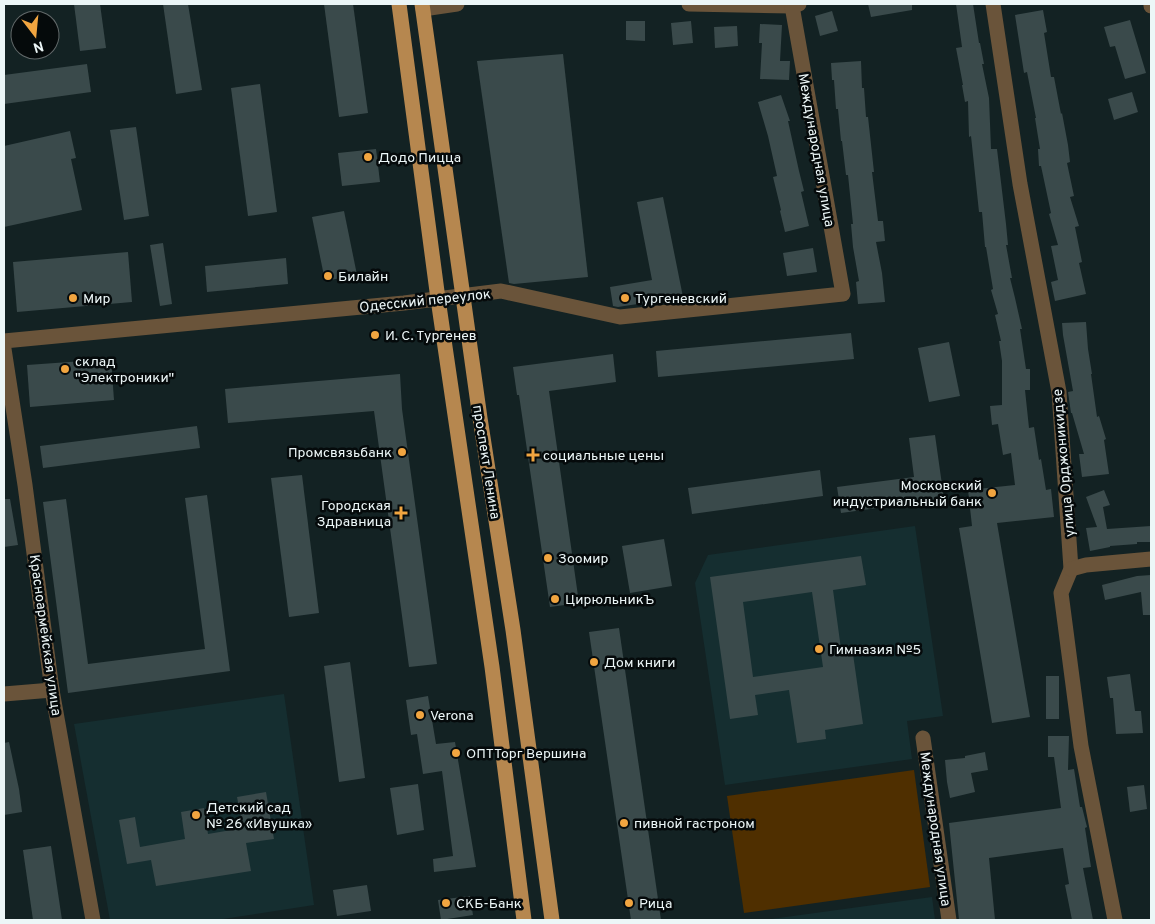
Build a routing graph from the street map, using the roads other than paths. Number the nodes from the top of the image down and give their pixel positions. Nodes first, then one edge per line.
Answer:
1 (398, 4) edge
2 (457, 4) edge
3 (689, 4) edge
4 (993, 4) edge
5 (795, 5) edge
6 (422, 6) edge
7 (843, 294) joint
8 (463, 296) junction
9 (438, 299) junction
10 (4, 341) edge
11 (4, 349) edge
12 (1151, 559) edge
13 (1072, 569) junction
14 (52, 690) junction
15 (4, 694) edge
16 (923, 738) dead end
17 (93, 920) edge
18 (524, 920) edge
19 (552, 920) edge
20 (949, 920) edge
21 (1115, 920) edge

1 - 9 main road, проспект Ленина
2 - 6 street
3 - 5 street
4 - 13 street, улица Орджоникидзе
5 - 7 street, Международная улица
6 - 8 main road, проспект Ленина
7 - 8 street, Одесский переулок
8 - 9 street, Одесский переулок
8 - 19 main road, проспект Ленина
9 - 10 street, Одесский переулок
9 - 18 main road, проспект Ленина
11 - 14 street, Красноармейская улица
12 - 13 street
13 - 21 street, улица Орджоникидзе
14 - 15 street
14 - 17 street, Красноармейская улица
16 - 20 street, Международная улица

